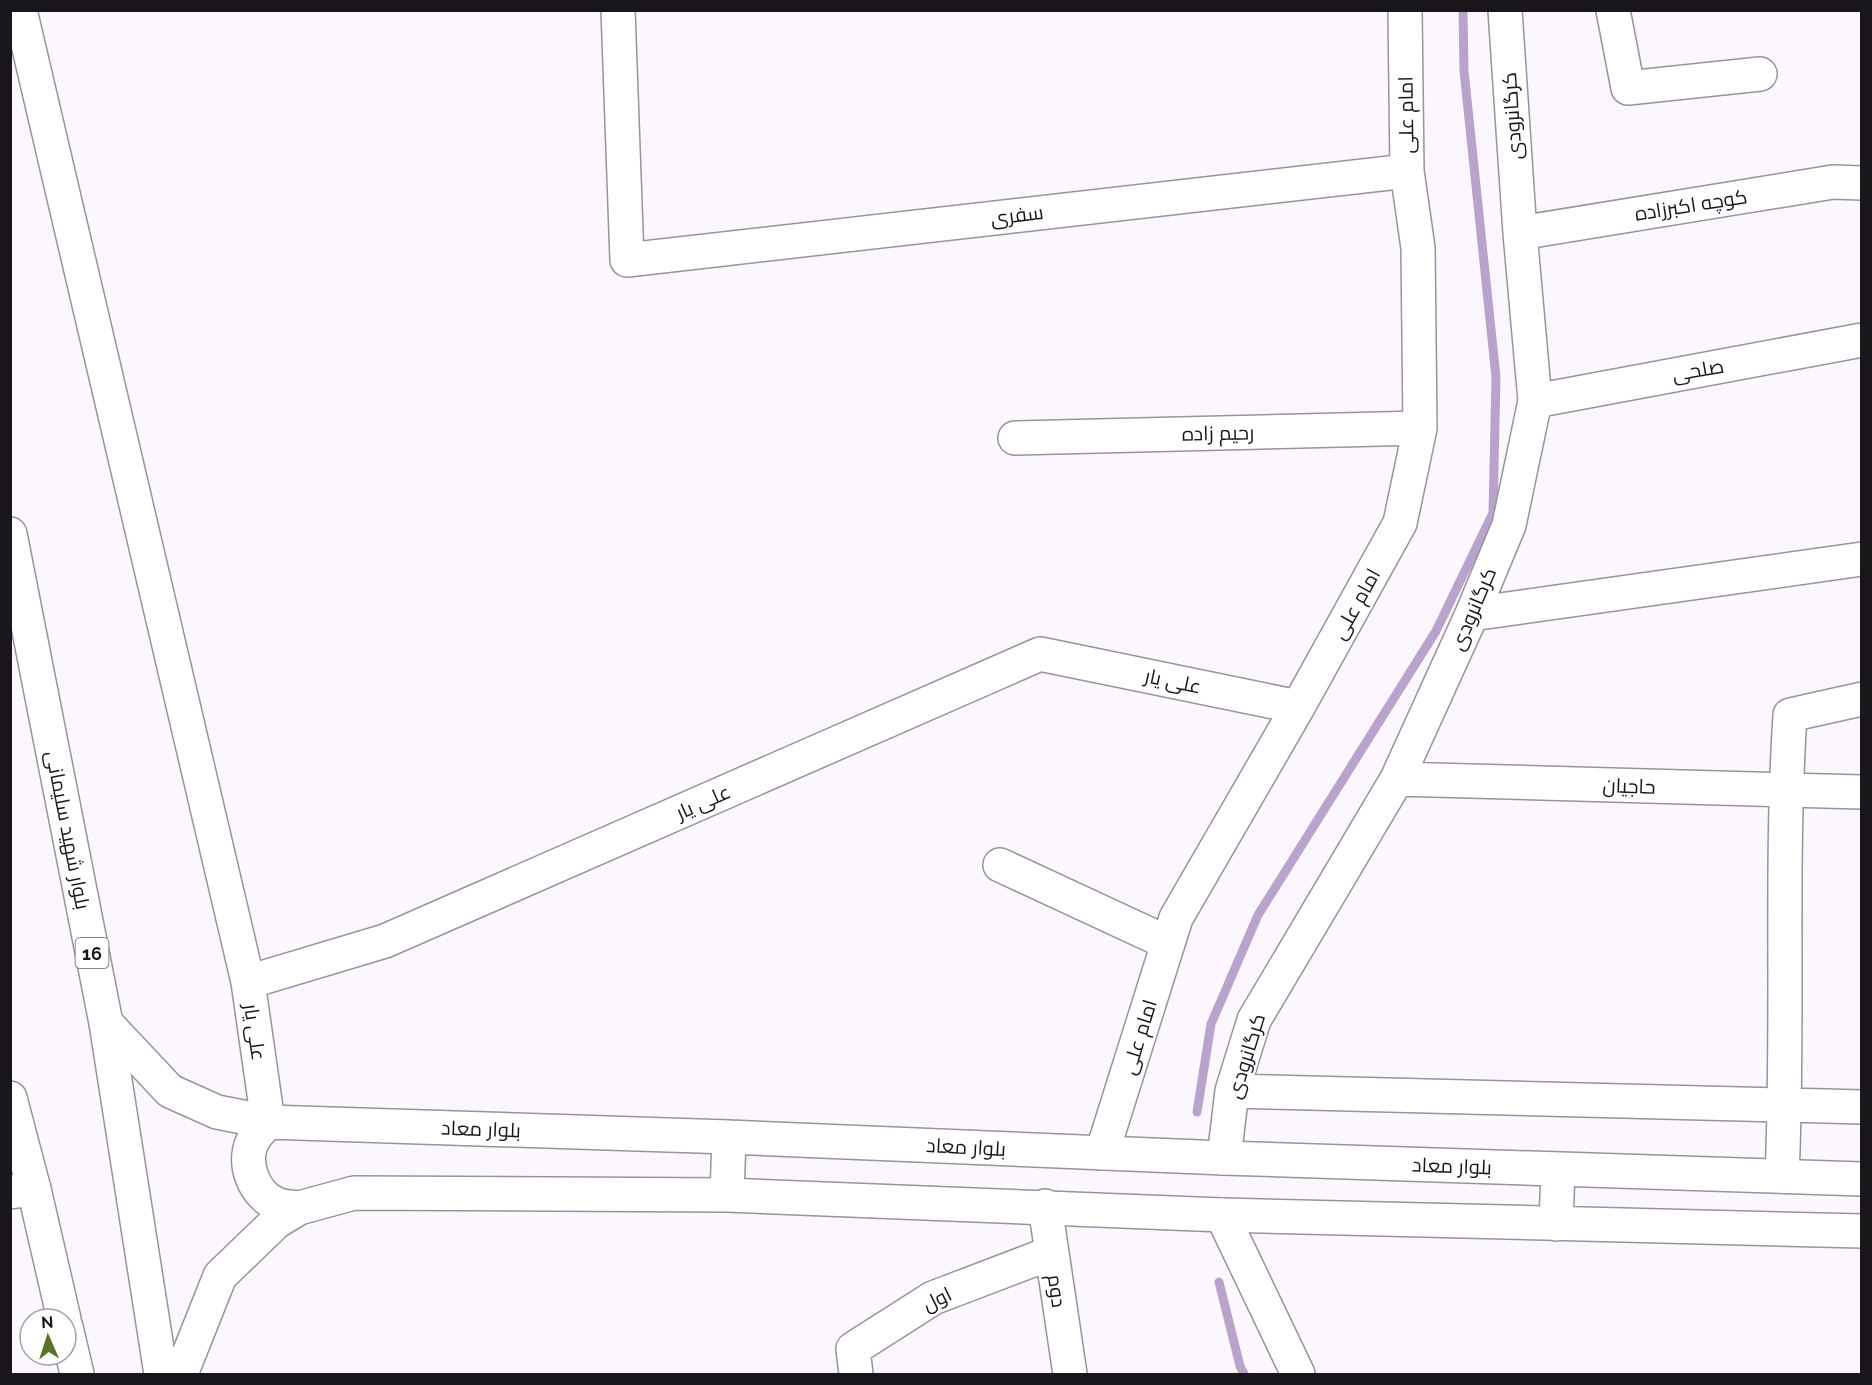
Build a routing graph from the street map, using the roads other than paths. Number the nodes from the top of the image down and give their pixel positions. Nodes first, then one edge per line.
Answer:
1 (20, 10) edge
2 (618, 10) edge
3 (1405, 10) edge
4 (1505, 10) edge
5 (1612, 10) edge
6 (1760, 74) dead end
7 (1407, 171) junction
8 (1862, 183) edge
9 (1520, 233) junction
10 (1862, 340) edge
11 (1535, 400) junction
12 (1420, 428) junction
13 (1015, 438) dead end
14 (10, 534) edge
15 (1862, 559) edge
16 (1472, 614) junction
17 (1862, 699) edge
18 (1298, 707) junction
19 (1397, 779) junction
20 (1785, 790) junction
21 (1862, 792) edge
22 (1000, 865) dead end
23 (1168, 943) junction
24 (248, 982) junction
25 (106, 1023) junction
26 (1232, 1091) junction
27 (10, 1098) edge
28 (1785, 1105) junction
29 (1862, 1107) edge
30 (268, 1122) junction
31 (729, 1137) junction
32 (1102, 1153) junction
33 (1224, 1158) junction
34 (1558, 1170) junction
35 (1782, 1176) junction
36 (1862, 1179) edge
37 (22, 1190) edge
38 (727, 1195) junction
39 (1045, 1206) junction
40 (298, 1208) junction
41 (1222, 1215) junction
42 (1556, 1224) junction
43 (1862, 1231) edge
44 (1051, 1253) junction
45 (60, 1307) edge
46 (161, 1374) edge
47 (181, 1374) edge
48 (856, 1374) edge
49 (1070, 1374) edge
50 (1298, 1374) edge

1 - 24 main road
2 - 7 main road, سفری
3 - 7 main road, امام علی
4 - 9 main road, کرگانرودی
5 - 6 main road
7 - 12 main road, امام علی
8 - 9 main road, کوچه اکبرزاده
9 - 11 main road, کرگانرودی
10 - 11 main road, صلحی
11 - 16 main road, کرگانرودی
12 - 13 main road, رحیم زاده
12 - 18 main road, امام علی
14 - 25 main road, بلوار شهید سلیمانی / 16
15 - 16 main road
16 - 19 main road, کرگانرودی
17 - 20 main road
18 - 23 main road, امام علی
18 - 24 main road, علی یار
19 - 20 main road, حاجیان
19 - 26 main road, کرگانرودی
20 - 21 main road, حاجیان
20 - 28 main road
22 - 23 main road
23 - 32 main road, امام علی
24 - 30 main road, علی یار
25 - 30 main road, بلوار معاد
25 - 46 main road, بلوار شهید سلیمانی / 16
26 - 28 main road
26 - 33 main road, کرگانرودی
27 - 37 main road
28 - 29 main road
28 - 35 main road
30 - 31 main road, بلوار معاد
30 - 40 main road
31 - 32 main road, بلوار معاد
31 - 38 main road
32 - 33 main road, بلوار معاد
33 - 34 main road, بلوار معاد
34 - 35 main road, بلوار معاد
34 - 42 main road
35 - 36 main road, بلوار معاد
37 - 45 main road
38 - 39 main road
38 - 40 main road
39 - 41 main road
39 - 44 main road, دوم
40 - 47 main road
41 - 42 main road
41 - 50 main road
42 - 43 main road
44 - 48 main road, اول
44 - 49 main road, دوم

